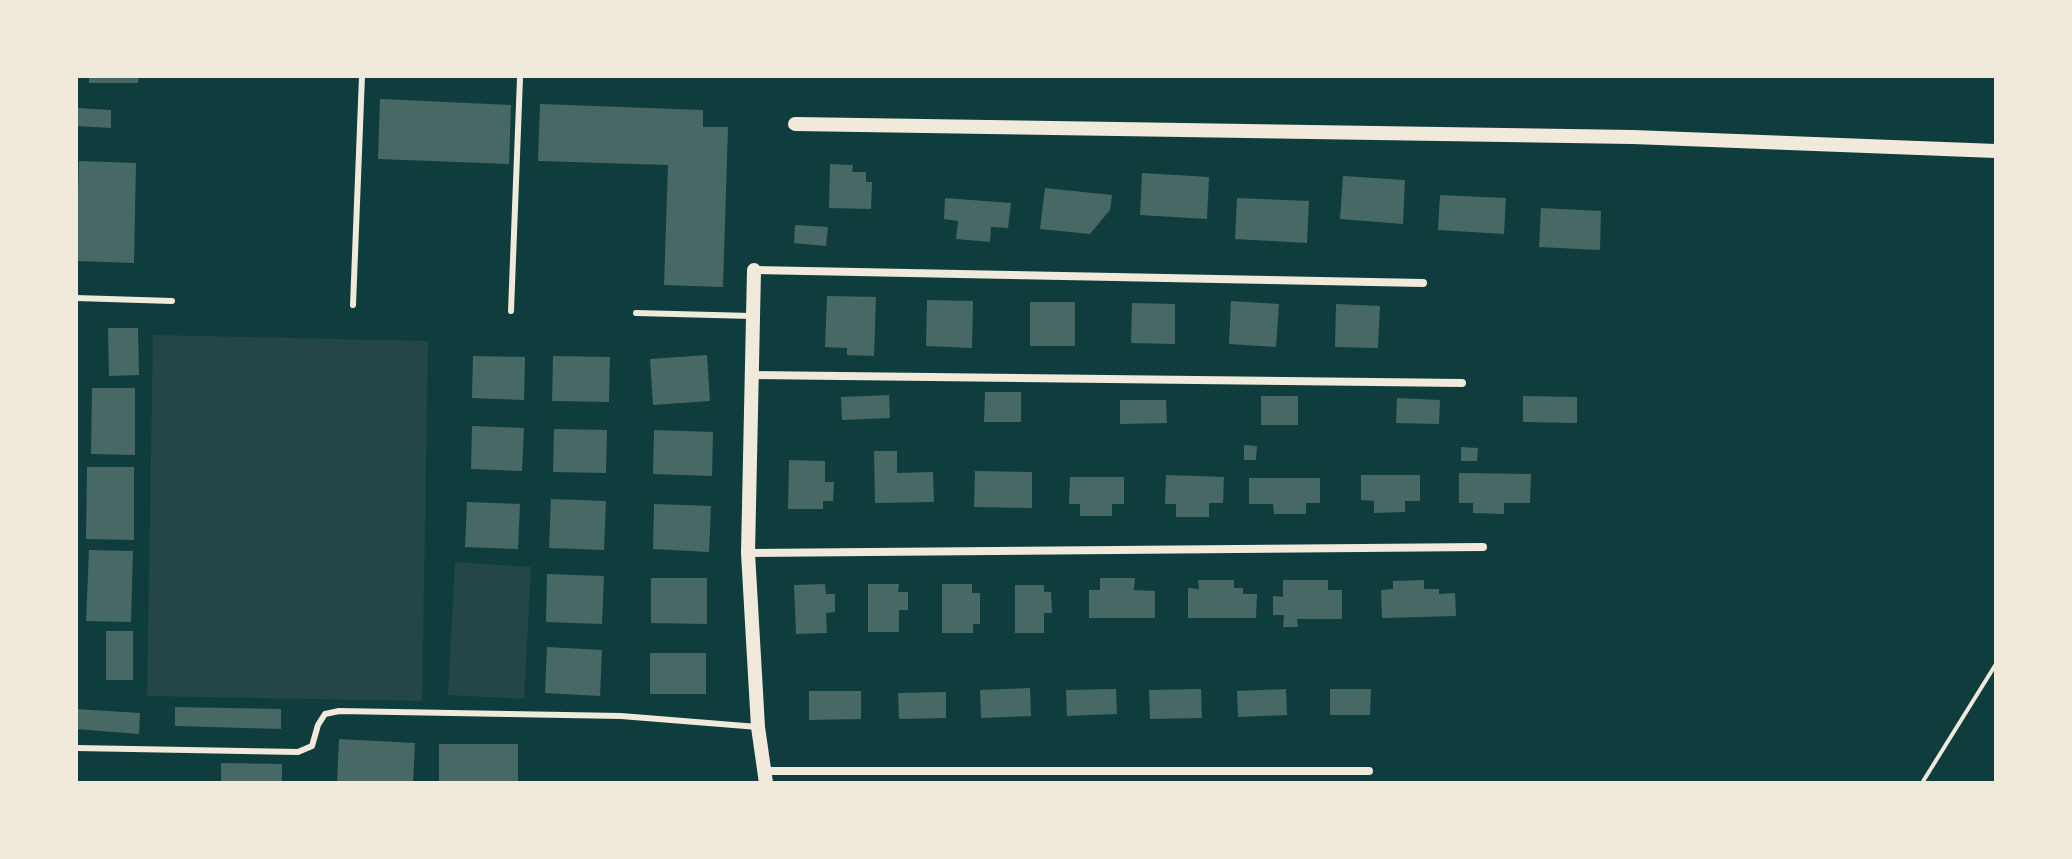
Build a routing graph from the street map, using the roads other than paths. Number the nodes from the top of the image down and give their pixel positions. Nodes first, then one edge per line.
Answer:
1 (362, 76) edge
2 (520, 78) edge
3 (795, 124) dead end
4 (1996, 151) edge
5 (754, 270) joint
6 (1423, 283) dead end
7 (76, 298) edge
8 (172, 301) dead end
9 (353, 305) dead end
10 (511, 311) dead end
11 (636, 313) dead end
12 (752, 316) junction
13 (751, 375) junction
14 (1462, 383) dead end
15 (1483, 547) dead end
16 (748, 553) junction
17 (758, 727) junction
18 (76, 748) edge
19 (1369, 771) dead end
20 (766, 777) edge

1 - 9 lane
2 - 10 lane
3 - 4 street
5 - 6 street
5 - 12 street
7 - 8 lane
11 - 12 lane
12 - 13 street
13 - 14 street
13 - 16 street
15 - 16 street
16 - 17 street
17 - 18 lane
17 - 20 street
19 - 20 street

